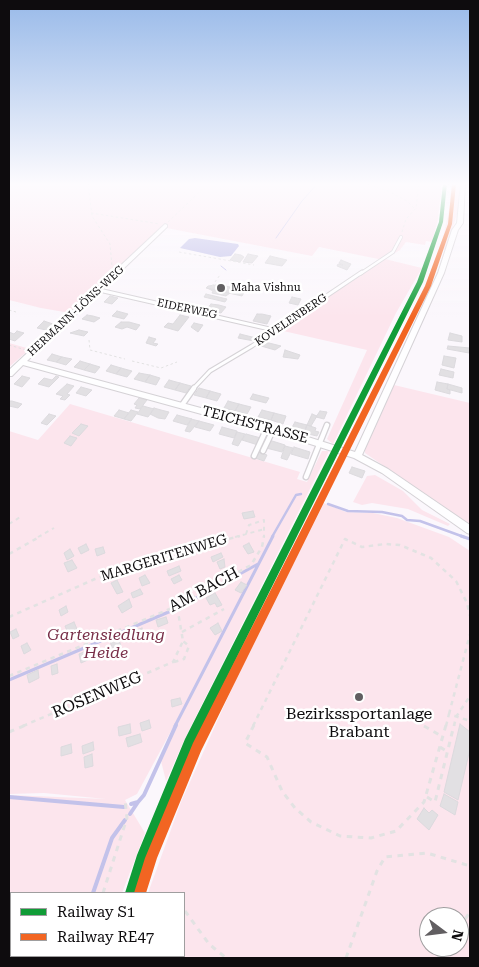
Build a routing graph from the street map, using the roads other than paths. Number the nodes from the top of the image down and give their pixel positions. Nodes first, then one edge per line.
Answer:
1 (162, 228) edge
2 (456, 228) edge
3 (401, 237) road end
4 (116, 274) joint
5 (99, 290) junction
6 (274, 330) junction
7 (22, 362) junction
8 (9, 374) edge
9 (182, 405) junction
10 (327, 425) dead end
11 (270, 429) junction
12 (320, 443) junction
13 (263, 451) dead end
14 (254, 456) dead end
15 (357, 456) junction
16 (306, 477) dead end
17 (470, 530) edge

1 - 4 street, HERMANN-LÖNS-WEG
2 - 15 street
3 - 6 lane, KOVELENBERG
4 - 5 street, HERMANN-LÖNS-WEG
5 - 6 lane, EIDERWEG
5 - 7 street, HERMANN-LÖNS-WEG
6 - 9 lane, KOVELENBERG
7 - 8 street, HERMANN-LÖNS-WEG
7 - 9 street, TEICHSTRASSE
9 - 11 street, TEICHSTRASSE
10 - 12 lane
11 - 12 street, TEICHSTRASSE
11 - 13 lane
11 - 14 lane
12 - 15 street, TEICHSTRASSE
12 - 16 lane
15 - 17 street, TEICHSTRASSE

